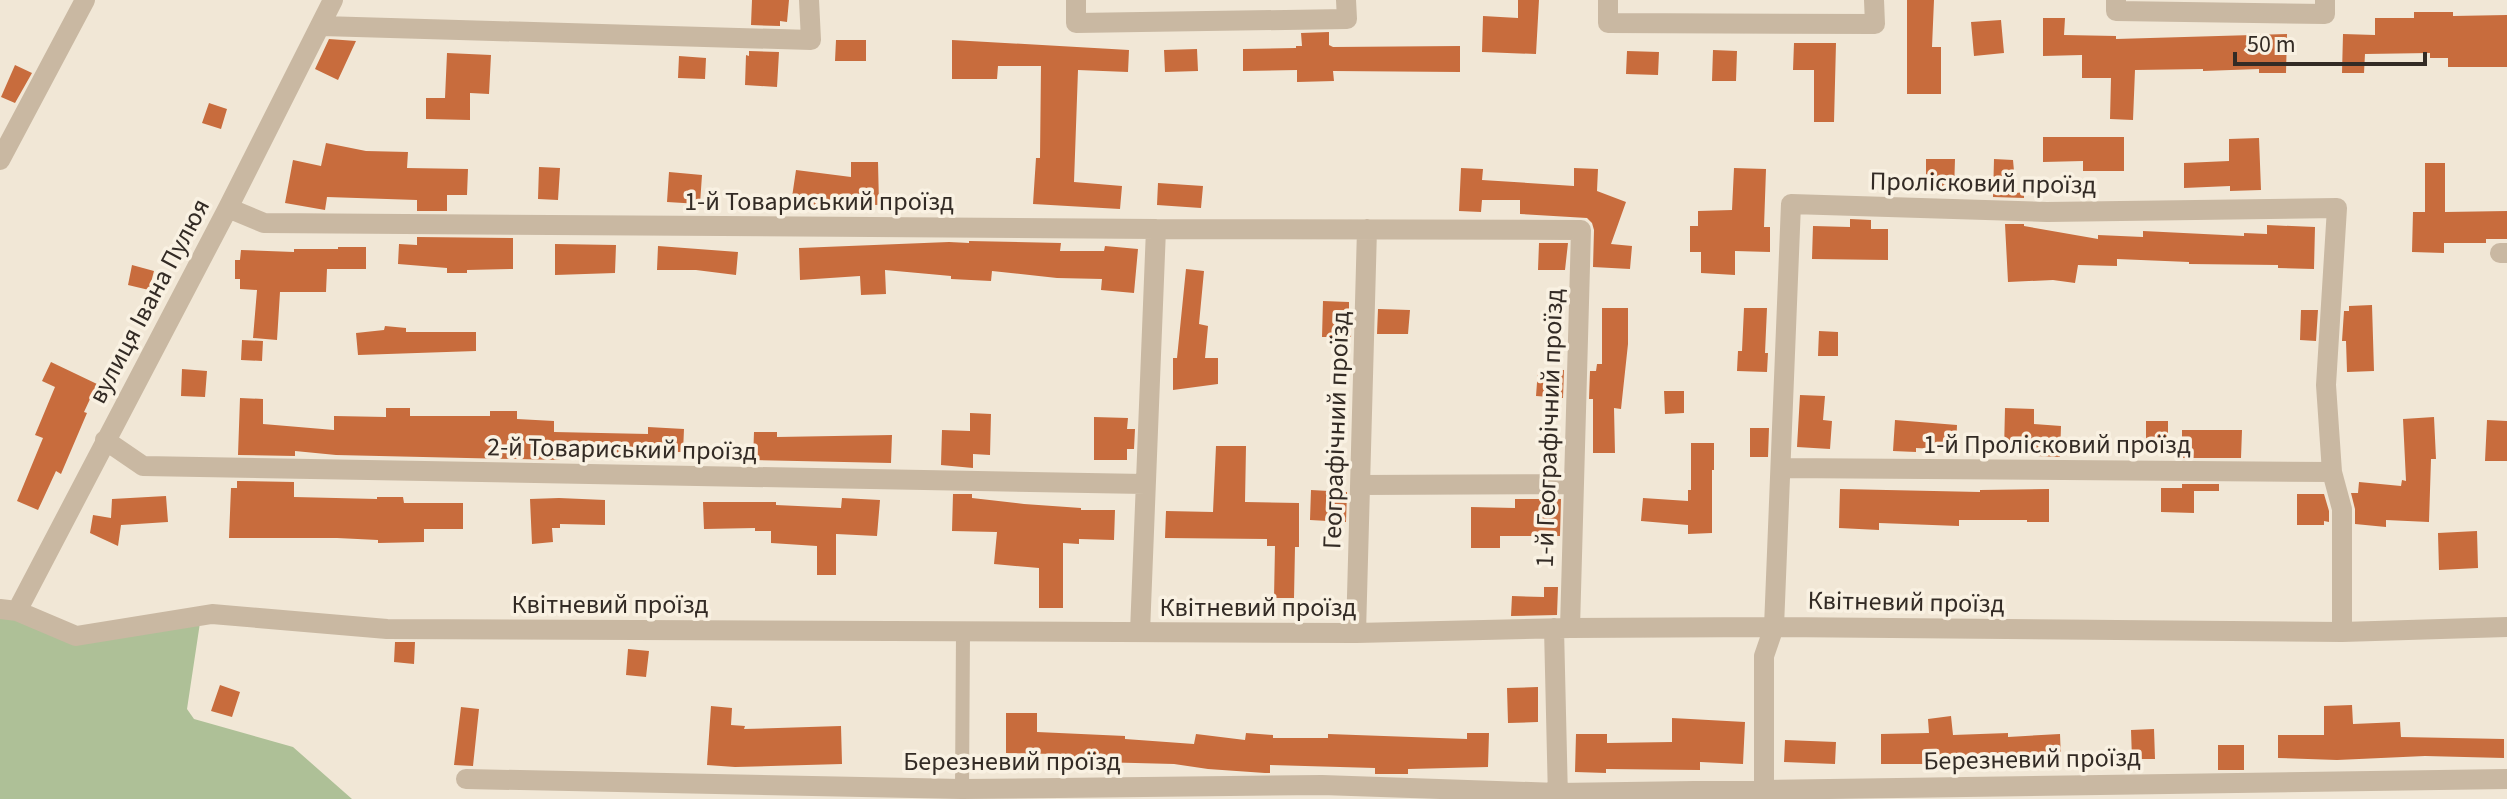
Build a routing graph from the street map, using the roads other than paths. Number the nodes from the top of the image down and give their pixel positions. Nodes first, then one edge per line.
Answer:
1 (85, 0) edge
2 (333, 0) edge
3 (809, 0) edge
4 (1076, 0) edge
5 (1346, 0) edge
6 (1608, 0) edge
7 (1874, 0) edge
8 (2116, 0) edge
9 (2325, 0) edge
10 (322, 26) junction
11 (0, 160) edge
12 (228, 208) junction
13 (1156, 229) junction
14 (1367, 229) junction
15 (105, 440) junction
16 (1781, 468) junction
17 (2332, 472) junction
18 (1145, 484) junction
19 (1573, 484) junction
20 (1360, 485) junction
21 (9, 610) edge
22 (1774, 627) junction
23 (2507, 627) edge
24 (1562, 628) junction
25 (963, 632) junction
26 (1140, 632) junction
27 (2342, 632) junction
28 (1356, 633) junction
29 (466, 779) dead end
30 (2507, 779) edge
31 (962, 789) junction
32 (1322, 792) edge
33 (1764, 794) edge
34 (1558, 796) edge

1 - 11 street
2 - 10 street, вулиця Івана Пулюя
3 - 10 street
4 - 5 street
6 - 7 street
8 - 9 street
10 - 12 street, вулиця Івана Пулюя
12 - 13 street, 1-й Товариський проїзд
12 - 15 street, вулиця Івана Пулюя
13 - 14 street
13 - 18 street
14 - 19 street, 1-й Географічний проїзд
14 - 20 street, Географічний проїзд
15 - 18 street, 2-й Товариський проїзд
15 - 21 street, вулиця Івана Пулюя
16 - 17 street, 1-й Пролісковий проїзд
16 - 17 street, Пролісковий проїзд
16 - 22 street, Пролісковий проїзд
17 - 27 street, Пролісковий проїзд
18 - 26 street
19 - 20 street
19 - 24 street, 1-й Географічний проїзд
20 - 28 street, Географічний проїзд
21 - 25 street, Квітневий проїзд
22 - 24 street, Квітневий проїзд
22 - 27 street, Квітневий проїзд
22 - 33 street, Пролісковий проїзд
23 - 27 street, Квітневий проїзд
24 - 28 street, Квітневий проїзд
24 - 34 street
25 - 26 street, Квітневий проїзд
25 - 31 lane
26 - 28 street, Квітневий проїзд
29 - 31 street, Березневий проїзд
30 - 33 street, Березневий проїзд
31 - 32 street, Березневий проїзд
32 - 34 street, Березневий проїзд
33 - 34 street, Березневий проїзд

